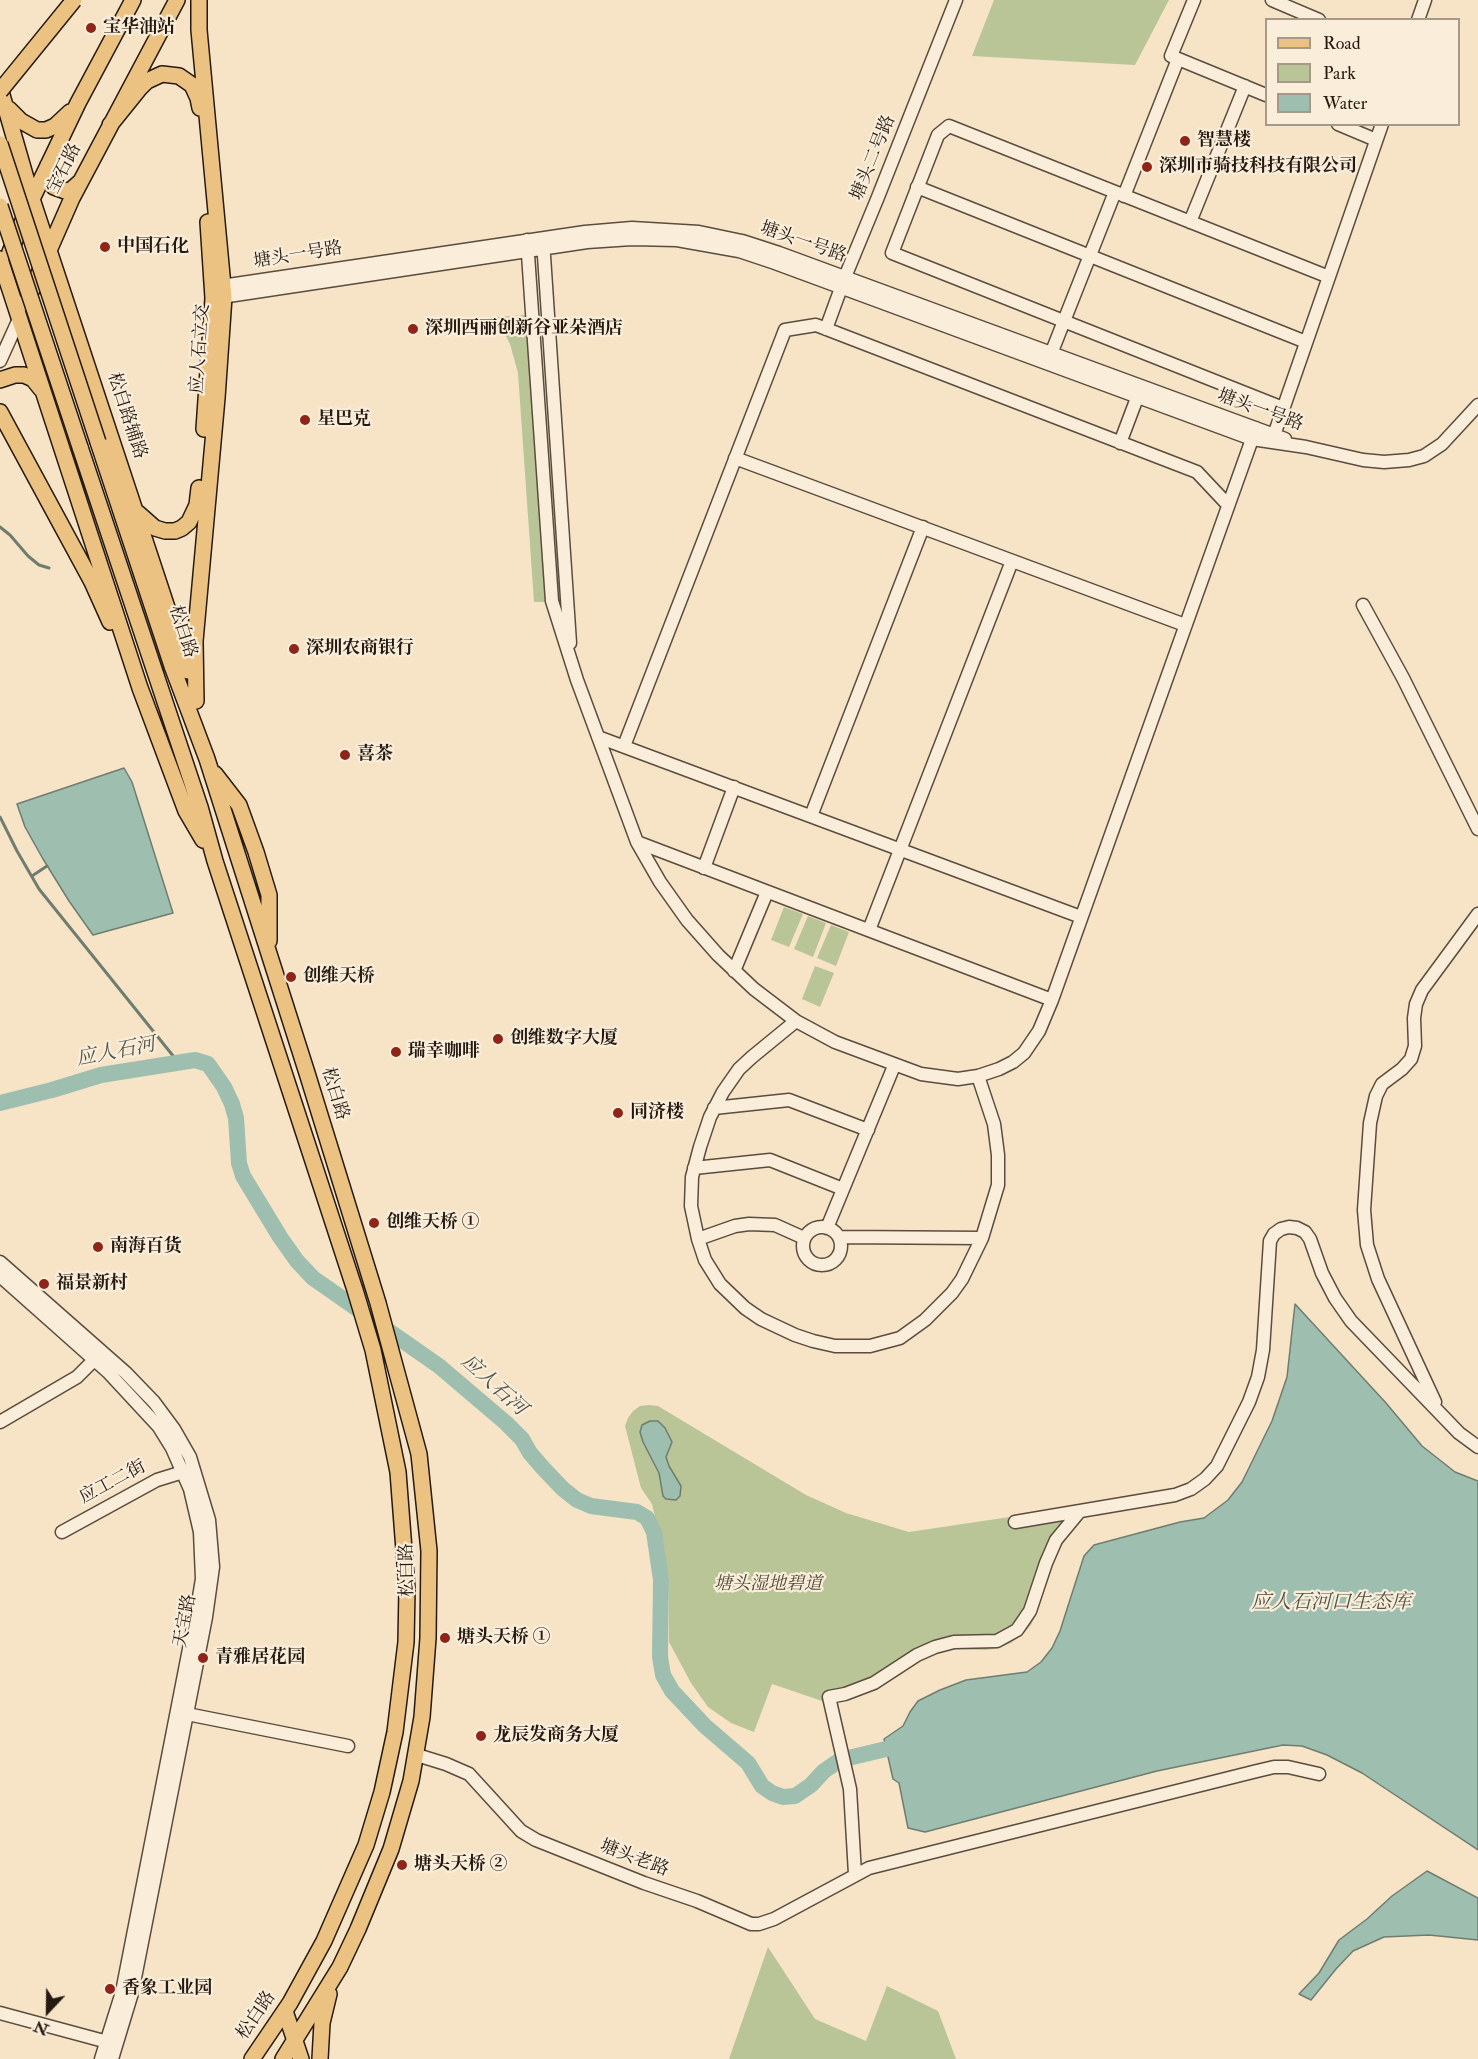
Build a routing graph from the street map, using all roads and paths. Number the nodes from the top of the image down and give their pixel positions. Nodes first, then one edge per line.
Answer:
1 (74, 0) edge
2 (133, 0) edge
3 (177, 0) edge
4 (199, 0) edge
5 (956, 0) edge
6 (1194, 0) edge
7 (1272, 0) edge
8 (1425, 0) edge
9 (1314, 18) edge
10 (1419, 18) edge
11 (1178, 59) junction
12 (1245, 87) junction
13 (1, 93) edge
14 (1265, 95) edge
15 (78, 104) junction
16 (0, 121) edge
17 (110, 125) junction
18 (1343, 126) edge
19 (1381, 126) edge
20 (1376, 140) junction
21 (0, 144) edge
22 (48, 165) junction
23 (80, 182) junction
24 (917, 187) junction
25 (1119, 194) junction
26 (32, 199) junction
27 (0, 206) edge
28 (1190, 222) junction
29 (543, 243) junction
30 (528, 245) junction
31 (50, 248) junction
32 (1089, 255) junction
33 (1, 268) edge
34 (1329, 277) junction
35 (843, 282) junction
36 (218, 292) junction
37 (19, 319) junction
38 (1064, 321) junction
39 (826, 329) junction
40 (1306, 342) junction
41 (1049, 358) junction
42 (0, 361) edge
43 (0, 380) edge
44 (93, 380) junction
45 (1140, 391) junction
46 (44, 396) junction
47 (1478, 405) edge
48 (1283, 408) junction
49 (0, 412) edge
50 (1254, 433) junction
51 (1273, 439) junction
52 (1120, 443) junction
53 (735, 458) junction
54 (1228, 505) junction
55 (137, 511) junction
56 (922, 527) junction
57 (1012, 561) junction
58 (1364, 605) dead end
59 (1185, 625) junction
60 (571, 662) junction
61 (140, 688) junction
62 (196, 701) junction
63 (598, 737) junction
64 (624, 746) junction
65 (208, 763) junction
66 (734, 787) junction
67 (812, 816) junction
68 (1478, 829) edge
69 (637, 842) junction
70 (901, 849) junction
71 (215, 861) junction
72 (704, 868) junction
73 (767, 892) junction
74 (1478, 914) edge
75 (1081, 917) junction
76 (869, 930) junction
77 (735, 971) junction
78 (1052, 1000) junction
79 (796, 1021) junction
80 (894, 1066) junction
81 (978, 1076) junction
82 (714, 1108) junction
83 (868, 1130) junction
84 (694, 1168) junction
85 (843, 1189) junction
86 (827, 1228) junction
87 (839, 1237) junction
88 (804, 1238) junction
89 (982, 1238) junction
90 (698, 1239) junction
91 (0, 1262) edge
92 (0, 1276) edge
93 (94, 1360) junction
94 (1439, 1412) junction
95 (0, 1422) edge
96 (1453, 1426) junction
97 (1478, 1435) edge
98 (1478, 1447) edge
99 (183, 1472) junction
100 (1080, 1511) junction
101 (1015, 1522) dead end
102 (62, 1532) dead end
103 (187, 1714) junction
104 (348, 1746) dead end
105 (417, 1755) junction
106 (1318, 1774) dead end
107 (855, 1874) junction
108 (340, 1967) junction
109 (285, 2010) junction
110 (0, 2013) edge
111 (299, 2035) junction
112 (112, 2044) junction
113 (101, 2059) edge
114 (112, 2059) edge
115 (252, 2059) edge
116 (283, 2059) edge
117 (301, 2059) edge
118 (314, 2059) edge
119 (320, 2059) edge

1 - 13 main road, bridge
2 - 15 main road, 宝石路
3 - 17 main road, 宝石路
4 - 36 main road, 应人石立交
5 - 35 street, 塘头二号路
6 - 11 street
7 - 9 street
8 - 10 street
11 - 12 street
11 - 25 street
12 - 14 street
12 - 28 street
13 - 15 main road
13 - 16 main road
13 - 26 main road, 松白路辅路
15 - 22 main road, 宝石路
17 - 23 main road, 宝石路
17 - 36 main road
18 - 20 street
19 - 20 street
20 - 34 street
21 - 65 main road, 松白路, bridge
22 - 23 main road
22 - 26 main road, 宝石路
23 - 31 main road, 宝石路
24 - 25 street
24 - 32 street
24 - 38 street
25 - 28 street
25 - 32 street
26 - 31 main road, 松白路辅路
26 - 33 main road, 宝石路
27 - 71 main road, 松白路, bridge
28 - 34 street
29 - 30 street, 塘头一号路
29 - 35 street, 塘头一号路
29 - 60 street
30 - 36 street, 塘头一号路
30 - 60 street
31 - 37 main road, 宝石路
31 - 44 main road, 松白路辅路
32 - 38 street
32 - 40 street
33 - 37 main road
34 - 40 street
35 - 39 street, 塘头二号路
35 - 41 street, 塘头一号路
36 - 55 main road
36 - 62 main road, 应人石立交
37 - 42 street, 宝石路
37 - 46 main road
38 - 41 street
38 - 48 street
39 - 52 street
39 - 53 street
40 - 48 street
41 - 45 street, 塘头一号路
43 - 46 main road
44 - 46 main road
44 - 55 main road, 松白路辅路
45 - 50 street, 塘头一号路
45 - 52 street
46 - 61 main road
47 - 51 street, 塘头一号路
48 - 51 street
49 - 61 main road
50 - 51 street, 塘头一号路
50 - 54 street
52 - 54 street
53 - 56 street
53 - 64 street
54 - 59 street
55 - 62 main road, 松白路辅路
56 - 57 street
56 - 67 street
57 - 59 street
57 - 70 street
58 - 68 street
59 - 75 street
60 - 63 street
61 - 71 main road
62 - 65 main road, 松白路辅路
63 - 64 street
63 - 69 street
64 - 66 street
65 - 105 main road, 松白路
66 - 67 street
66 - 72 street
67 - 70 street
69 - 72 street
69 - 77 street
70 - 75 street
70 - 76 street
71 - 109 main road, 松白路
72 - 73 street
73 - 76 street
73 - 77 street
74 - 94 street
75 - 78 street
76 - 78 street
77 - 79 street
78 - 81 street
79 - 80 street
79 - 82 street
80 - 81 street
80 - 83 street
81 - 89 street
82 - 83 street
82 - 84 street
83 - 85 street
84 - 85 street
84 - 90 street
85 - 86 street
86 - 87 street
86 - 88 street
87 - 88 street
87 - 89 street
88 - 90 street
89 - 90 street
91 - 103 street, 天宝路
92 - 93 street, 天宝路
93 - 95 street
93 - 99 street, 天宝路
94 - 96 street
94 - 100 street
96 - 97 street
96 - 98 street
99 - 102 street, 应工二街
99 - 112 street, 天宝路
100 - 101 street
100 - 107 street
103 - 104 street
103 - 112 street, 天宝路
105 - 107 street, 塘头老路
105 - 108 main road, 松白路
106 - 107 street, 塘头老路
108 - 111 main road, 松白路
108 - 119 main road
109 - 111 main road
109 - 115 main road, 松白路
110 - 112 street
111 - 116 main road, 松白路
111 - 117 main road
111 - 118 main road
112 - 113 street, 天宝路
112 - 114 street, 天宝路

